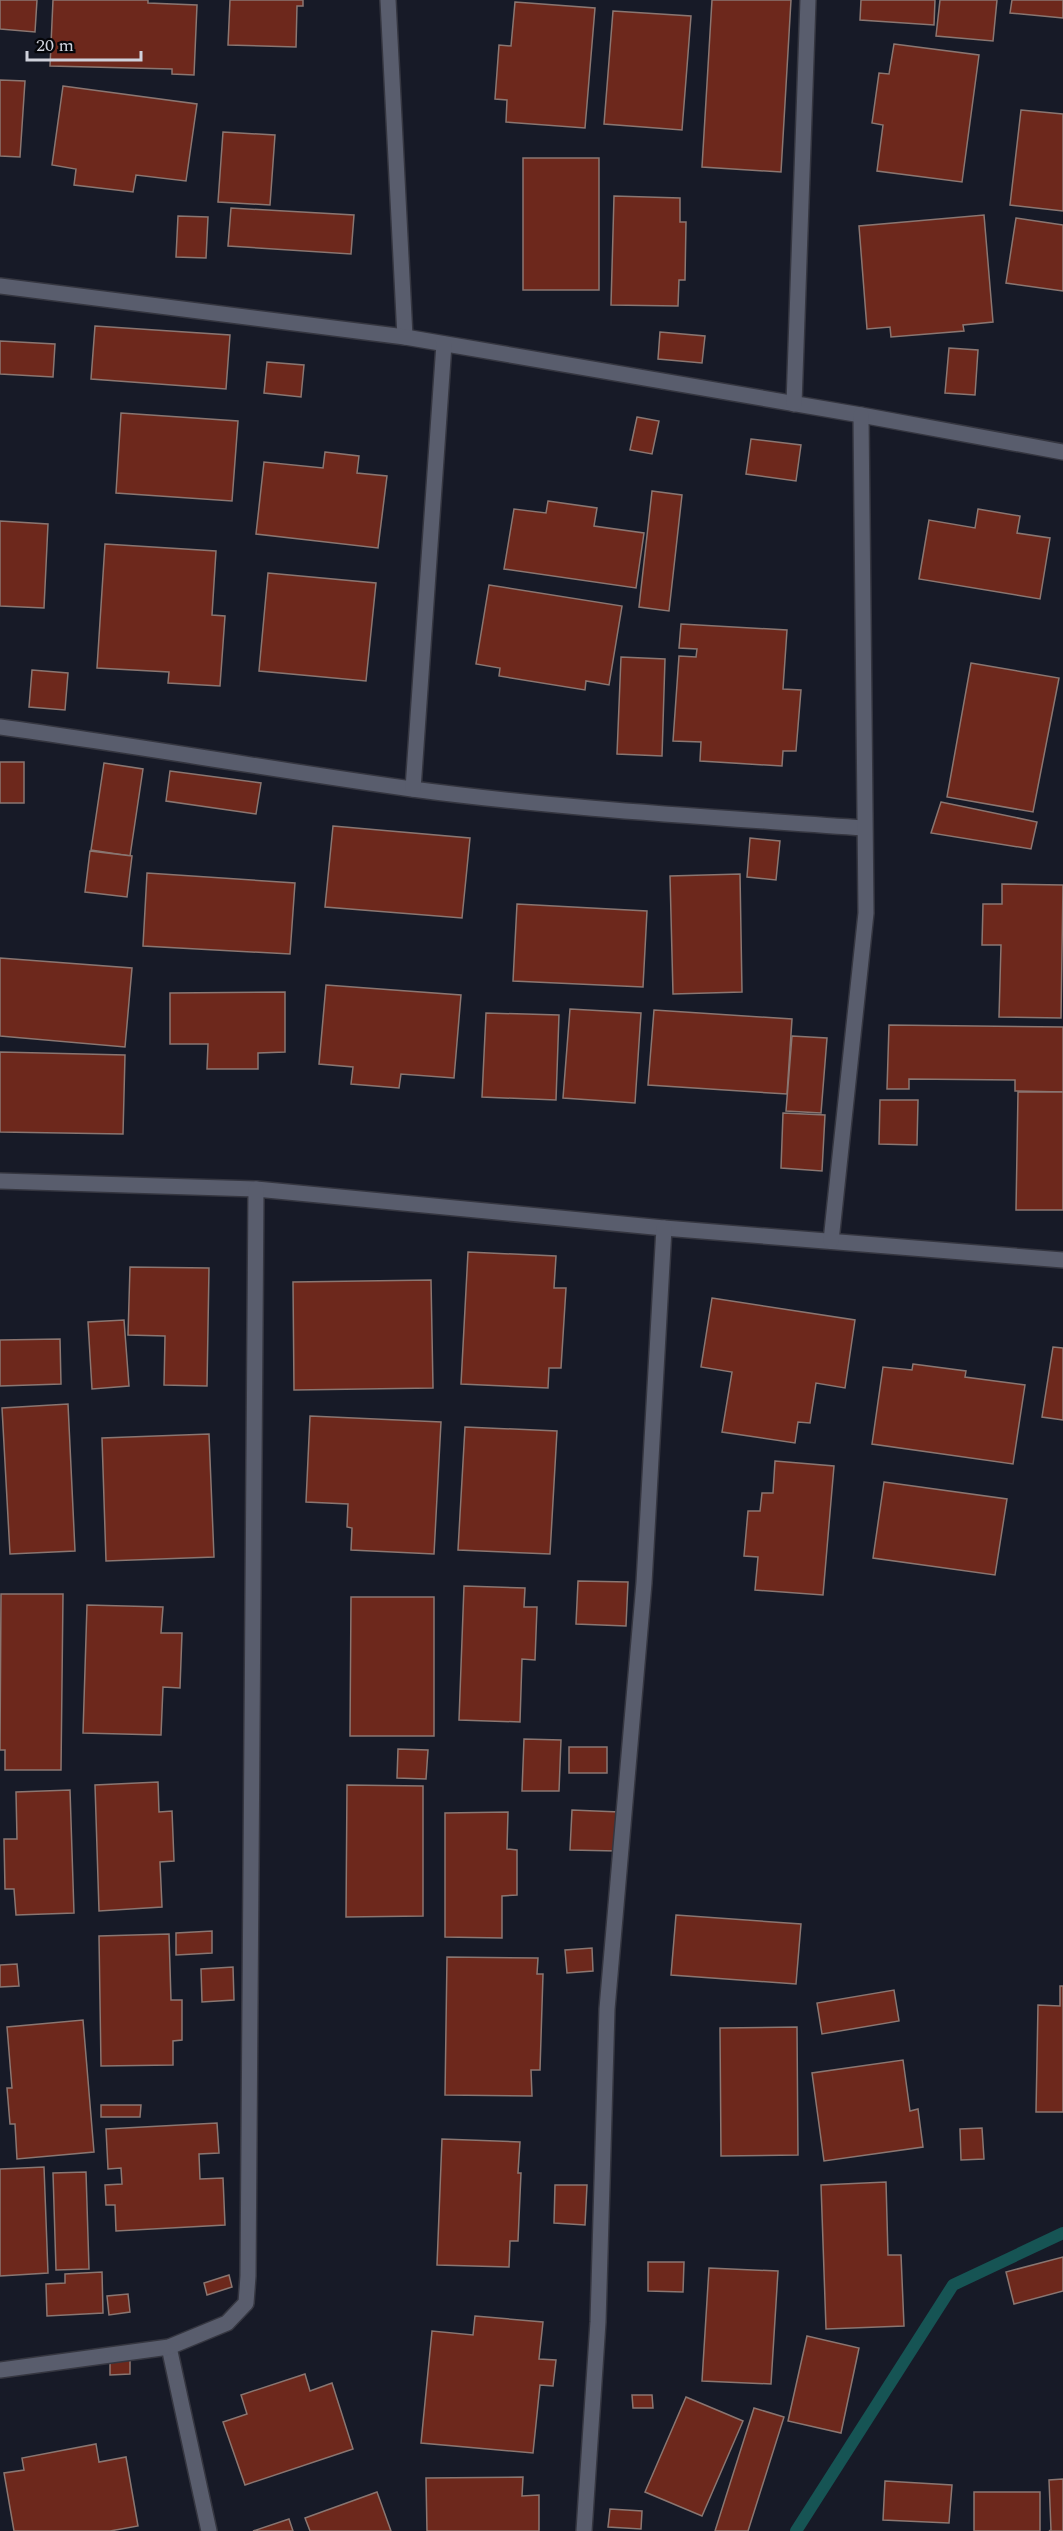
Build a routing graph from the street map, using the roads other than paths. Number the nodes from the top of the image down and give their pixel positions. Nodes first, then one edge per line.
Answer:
1 (388, 0) edge
2 (808, 0) edge
3 (0, 286) edge
4 (405, 337) junction
5 (444, 344) junction
6 (794, 404) junction
7 (861, 415) junction
8 (1063, 452) edge
9 (0, 728) edge
10 (413, 789) junction
11 (864, 828) junction
12 (0, 1181) edge
13 (256, 1189) junction
14 (664, 1228) junction
15 (831, 1241) junction
16 (1063, 1260) edge
17 (170, 2347) junction
18 (0, 2370) edge
19 (209, 2531) edge
20 (584, 2531) edge

1 - 4 street
2 - 6 street
3 - 4 street
4 - 5 street
5 - 6 street
5 - 10 street
6 - 7 street
7 - 8 street
7 - 11 street
9 - 10 street
10 - 11 street
11 - 15 street
12 - 13 street
13 - 14 street
13 - 17 street
14 - 15 street
14 - 20 street
15 - 16 street
17 - 18 street
17 - 19 street

